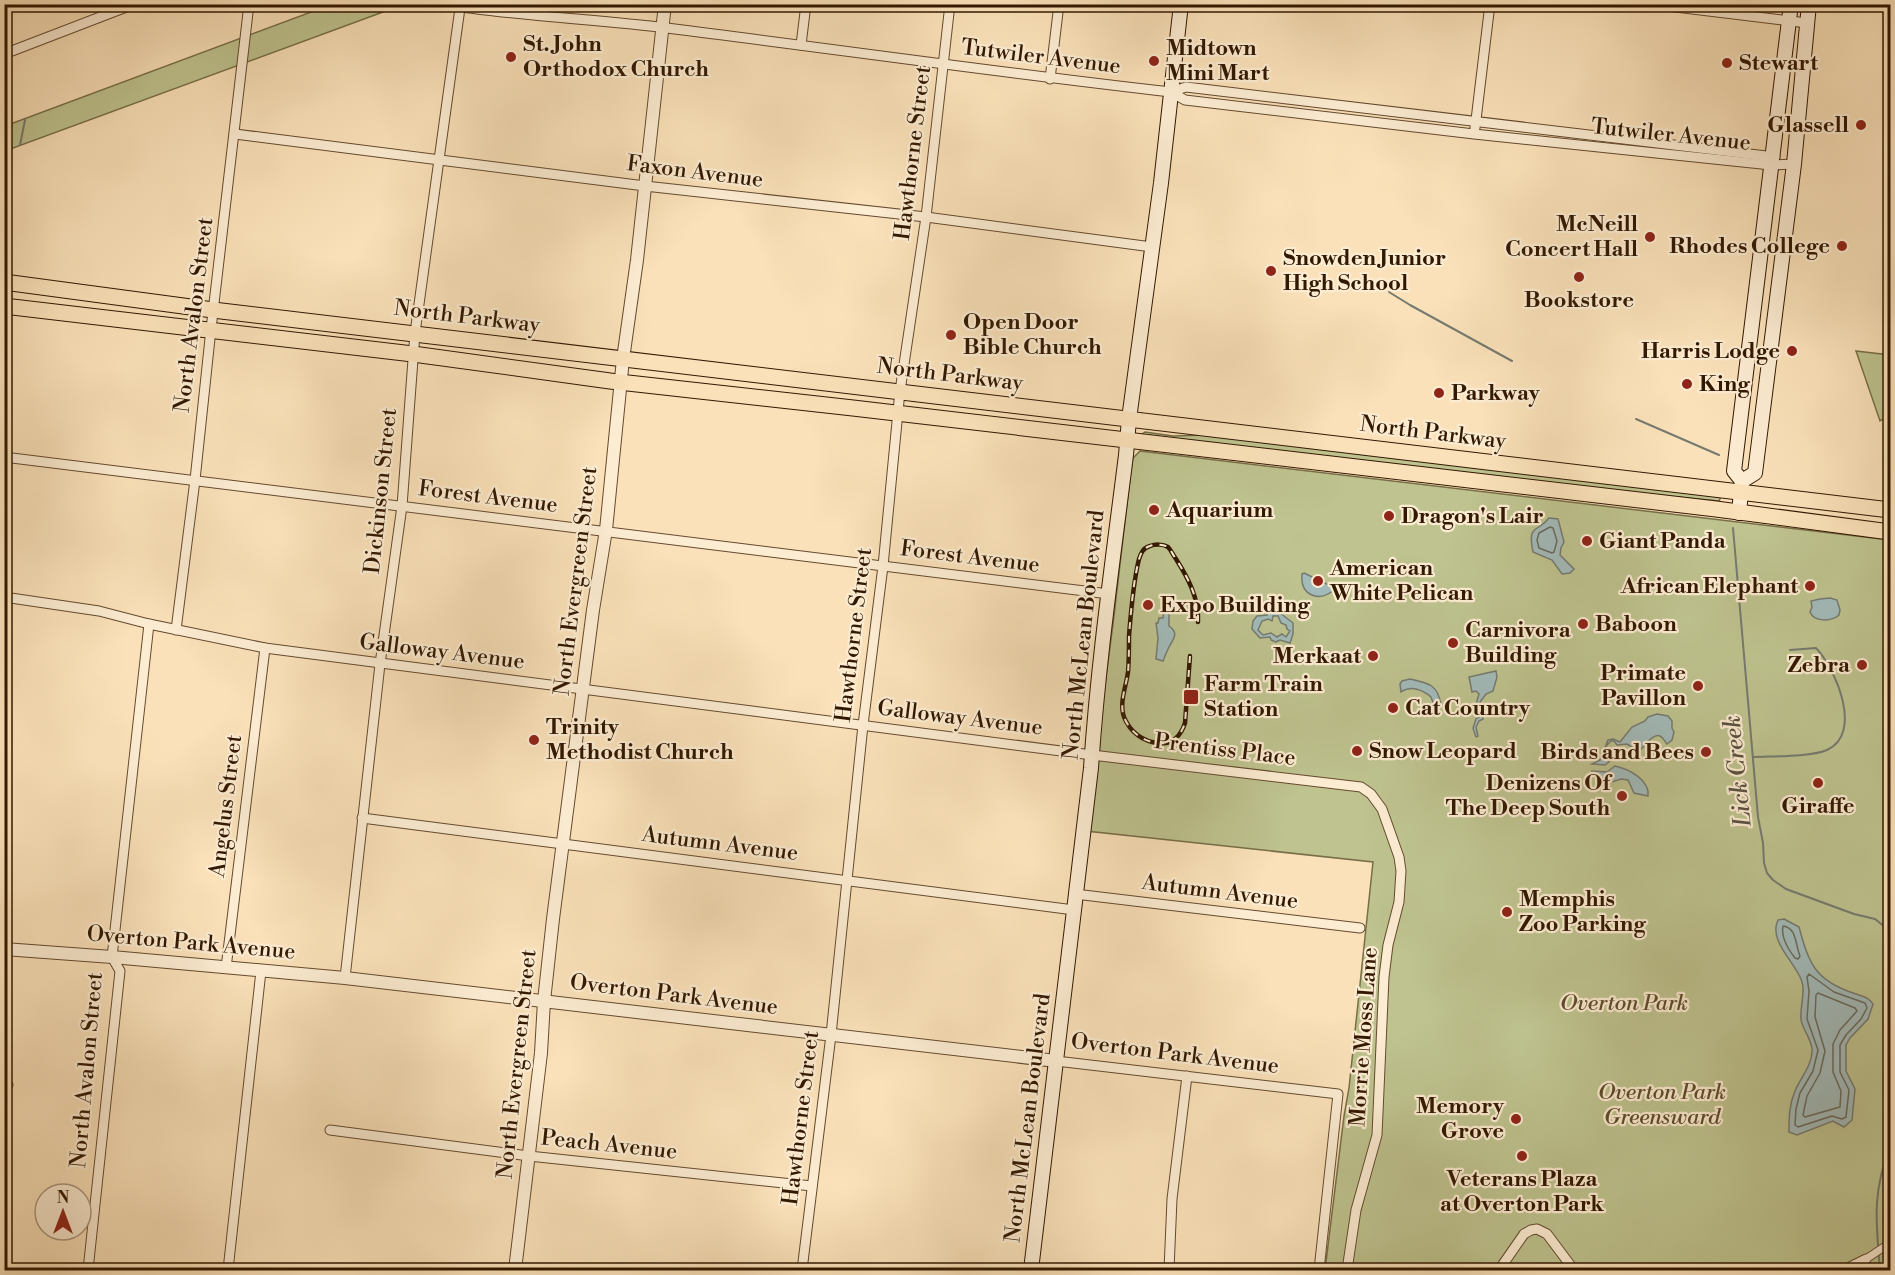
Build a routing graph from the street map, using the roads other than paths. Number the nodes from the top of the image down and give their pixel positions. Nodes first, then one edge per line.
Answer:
1 (134, 4) edge
2 (249, 4) edge
3 (441, 4) edge
4 (665, 4) edge
5 (806, 4) edge
6 (950, 4) edge
7 (1059, 4) edge
8 (1181, 4) edge
9 (1490, 4) edge
10 (1651, 4) edge
11 (1791, 4) edge
12 (1809, 4) edge
13 (122, 6) edge
14 (460, 8) junction
15 (525, 10) edge
16 (1789, 21) junction
17 (1807, 23) junction
18 (663, 28) junction
19 (801, 45) junction
20 (4, 54) edge
21 (943, 65) junction
22 (1050, 79) junction
23 (1171, 92) junction
24 (1325, 105) junction
25 (1325, 116) junction
26 (1476, 123) junction
27 (235, 134) junction
28 (1474, 134) junction
29 (1550, 136) junction
30 (440, 160) junction
31 (1772, 160) junction
32 (1794, 164) junction
33 (645, 186) junction
34 (926, 217) junction
35 (1152, 247) junction
36 (4, 282) edge
37 (4, 306) edge
38 (1755, 307) junction
39 (1776, 309) junction
40 (213, 310) junction
41 (1753, 326) junction
42 (210, 329) junction
43 (1773, 329) junction
44 (415, 333) junction
45 (413, 354) junction
46 (623, 358) junction
47 (621, 382) junction
48 (900, 391) junction
49 (899, 413) junction
50 (1129, 419) junction
51 (1128, 441) junction
52 (4, 457) edge
53 (195, 480) junction
54 (1742, 487) junction
55 (402, 506) junction
56 (1890, 510) edge
57 (1739, 513) junction
58 (606, 530) junction
59 (1890, 532) edge
60 (883, 566) junction
61 (1109, 594) junction
62 (4, 597) edge
63 (149, 624) junction
64 (176, 630) junction
65 (265, 648) junction
66 (380, 664) junction
67 (583, 690) junction
68 (862, 725) junction
69 (1092, 755) junction
70 (1354, 785) joint
71 (362, 818) junction
72 (563, 844) junction
73 (848, 879) junction
74 (1076, 894) junction
75 (1074, 910) junction
76 (1360, 928) dead end
77 (4, 949) edge
78 (112, 957) junction
79 (226, 968) junction
80 (261, 971) junction
81 (345, 978) junction
82 (544, 1001) junction
83 (831, 1035) junction
84 (1056, 1061) junction
85 (1187, 1076) junction
86 (330, 1130) dead end
87 (529, 1156) junction
88 (812, 1186) junction
89 (1888, 1245) edge
90 (1866, 1259) joint
91 (88, 1270) edge
92 (228, 1270) edge
93 (515, 1270) edge
94 (802, 1270) edge
95 (1031, 1270) edge
96 (1169, 1270) edge
97 (1319, 1270) edge
98 (1347, 1270) edge
99 (1499, 1270) edge
100 (1574, 1270) edge
101 (1844, 1270) edge

1 - 13 street
2 - 27 street, North Avalon Street
3 - 14 street, Tutwiler Avenue
4 - 18 street, North Evergreen Street
5 - 19 street
6 - 21 street, Hawthorne Street
7 - 22 street
8 - 23 main road, North McLean Boulevard
9 - 26 street
10 - 16 street
11 - 16 main road
12 - 17 main road
13 - 20 street
14 - 15 street, Tutwiler Avenue
14 - 30 street, Dickinson Street
15 - 18 street, Tutwiler Avenue
16 - 17 street
16 - 31 main road
17 - 32 main road
18 - 19 street, Tutwiler Avenue
18 - 33 street, North Evergreen Street
19 - 21 street, Tutwiler Avenue
21 - 22 street, Tutwiler Avenue
21 - 34 street, Hawthorne Street
22 - 23 street, Tutwiler Avenue
23 - 24 street, Tutwiler Avenue
23 - 25 street, Tutwiler Avenue
23 - 35 main road, North McLean Boulevard
24 - 25 street
24 - 26 street, Tutwiler Avenue
25 - 28 street, Tutwiler Avenue
26 - 28 street
26 - 29 street, Tutwiler Avenue
27 - 30 street, Faxon Avenue
27 - 40 street, North Avalon Street
28 - 29 street, Tutwiler Avenue
29 - 31 street, Tutwiler Avenue
30 - 33 street, Faxon Avenue
30 - 44 street, Dickinson Street
31 - 32 street, Tutwiler Avenue
31 - 38 main road
32 - 39 main road
33 - 34 street, Faxon Avenue
33 - 46 street, North Evergreen Street
34 - 35 street, Faxon Avenue
34 - 48 street, Hawthorne Street
35 - 50 main road, North McLean Boulevard
36 - 40 main road, North Parkway
37 - 42 main road, North Parkway
38 - 39 main road
38 - 41 main road
39 - 43 main road
40 - 42 street, North Avalon Street
40 - 44 main road, North Parkway
41 - 43 main road
41 - 54 main road
42 - 45 main road, North Parkway
42 - 53 street, North Avalon Street
43 - 54 main road
44 - 45 street, Dickinson Street
44 - 46 main road, North Parkway
45 - 47 main road, North Parkway
45 - 55 street, Dickinson Street
46 - 47 street, North Evergreen Street
46 - 48 main road, North Parkway
47 - 49 main road, North Parkway
47 - 58 street, North Evergreen Street
48 - 49 street, Hawthorne Street
48 - 50 main road, North Parkway
49 - 51 main road, North Parkway
49 - 60 street, Hawthorne Street
50 - 51 main road, North McLean Boulevard
50 - 54 main road, North Parkway
51 - 57 main road, North Parkway
51 - 61 main road, North McLean Boulevard
52 - 53 street, Forest Avenue
53 - 55 street, Forest Avenue
53 - 64 street, North Avalon Street
54 - 56 main road, North Parkway
54 - 57 main road
55 - 58 street, Forest Avenue
55 - 66 street, Dickinson Street
57 - 59 main road, North Parkway
58 - 60 street, Forest Avenue
58 - 67 street, North Evergreen Street
60 - 61 street, Forest Avenue
60 - 68 street, Hawthorne Street
61 - 69 main road, North McLean Boulevard
62 - 63 street, Galloway Avenue
63 - 64 street, Galloway Avenue
63 - 78 street, North Avalon Street
64 - 65 street, Galloway Avenue
65 - 66 street, Galloway Avenue
65 - 79 street, Angelus Street
66 - 67 street, Galloway Avenue
66 - 71 street, Dickinson Street
67 - 68 street, Galloway Avenue
67 - 72 street, North Evergreen Street
68 - 69 street, Galloway Avenue
68 - 73 street, Hawthorne Street
69 - 70 street, Prentiss Place
69 - 74 main road, North McLean Boulevard
70 - 98 street, Morrie Moss Lane
71 - 72 street, Autumn Avenue
71 - 81 street, Dickinson Street
72 - 73 street, Autumn Avenue
72 - 82 street, North Evergreen Street
73 - 75 street, Autumn Avenue
73 - 83 street, Hawthorne Street
74 - 75 main road, North McLean Boulevard
74 - 76 street, Autumn Avenue
75 - 84 main road, North McLean Boulevard
77 - 78 street, Overton Park Avenue
78 - 79 street, Overton Park Avenue
78 - 91 street, North Avalon Street
79 - 80 street, Overton Park Avenue
80 - 81 street, Overton Park Avenue
80 - 92 street
81 - 82 street, Overton Park Avenue
82 - 83 street, Overton Park Avenue
82 - 87 street, North Evergreen Street
83 - 84 street, Overton Park Avenue
83 - 88 street, Hawthorne Street
84 - 85 street, Overton Park Avenue
84 - 95 main road, North McLean Boulevard
85 - 96 street
85 - 97 street, Overton Park Avenue
86 - 87 street, Peach Avenue
87 - 88 street, Peach Avenue
87 - 93 street, North Evergreen Street
88 - 94 street, Hawthorne Street
89 - 90 street
90 - 101 street
99 - 100 street

